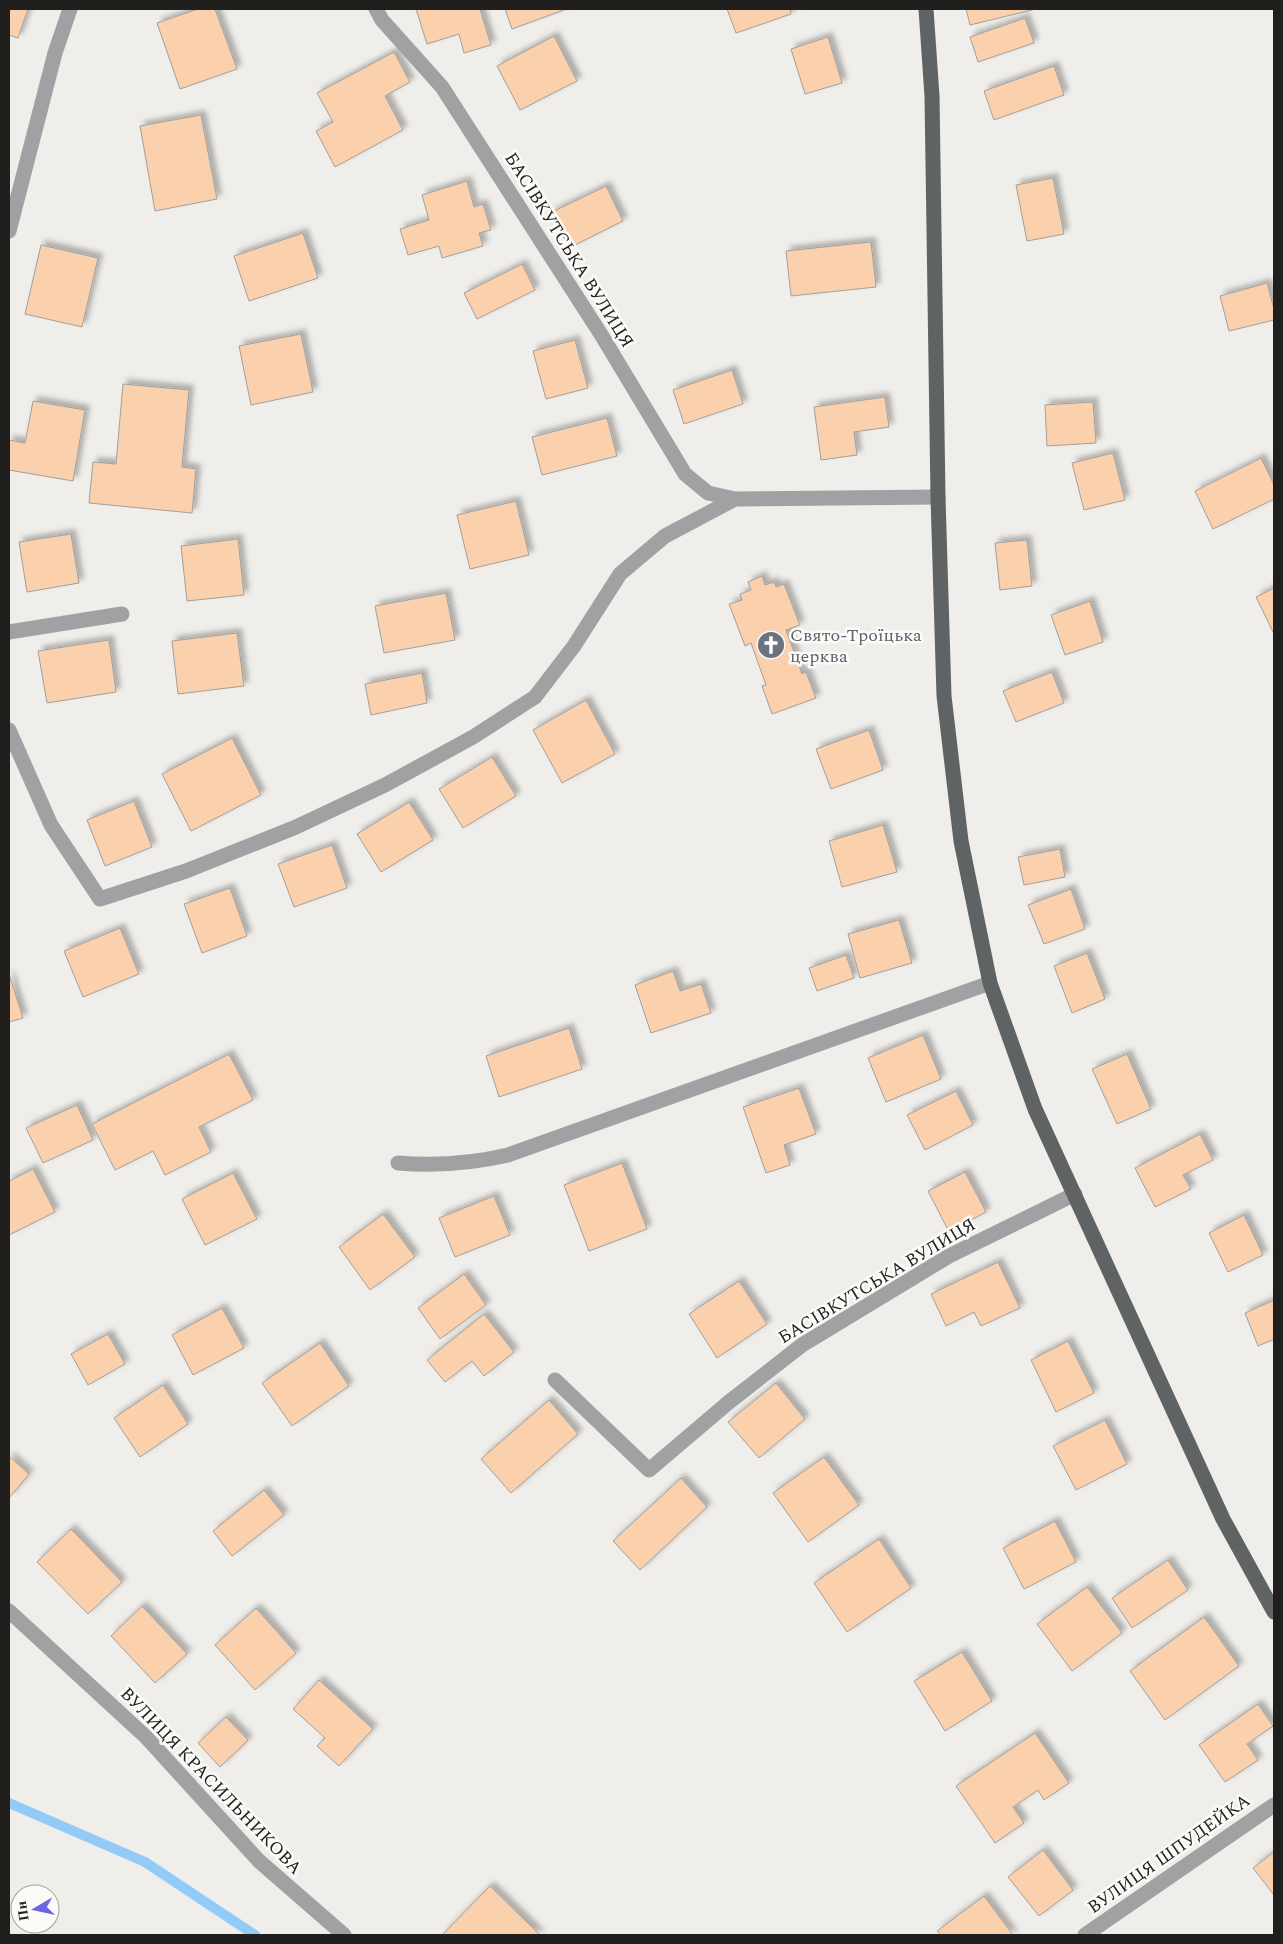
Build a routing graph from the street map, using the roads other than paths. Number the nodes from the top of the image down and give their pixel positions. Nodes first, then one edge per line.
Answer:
1 (70, 9) edge
2 (376, 9) edge
3 (926, 9) edge
4 (9, 231) edge
5 (938, 497) junction
6 (734, 499) junction
7 (122, 614) dead end
8 (9, 632) edge
9 (9, 730) edge
10 (990, 983) junction
11 (398, 1163) dead end
12 (1075, 1194) junction
13 (555, 1380) dead end
14 (9, 1611) edge
15 (1274, 1612) edge
16 (1274, 1805) edge
17 (344, 1935) edge
18 (1085, 1935) edge

1 - 4 street
2 - 6 street, БАСІВКУТСЬКА ВУЛИЦЯ
3 - 5 main road
5 - 6 street, БАСІВКУТСЬКА ВУЛИЦЯ
5 - 10 main road
6 - 9 street, БАСІВКУТСЬКА ВУЛИЦЯ
7 - 8 street
10 - 11 street
10 - 12 main road
12 - 13 street, БАСІВКУТСЬКА ВУЛИЦЯ
12 - 15 main road
14 - 17 street, ВУЛИЦЯ КРАСИЛЬНИКОВА
16 - 18 street, ВУЛИЦЯ ШПУДЕЙКА

